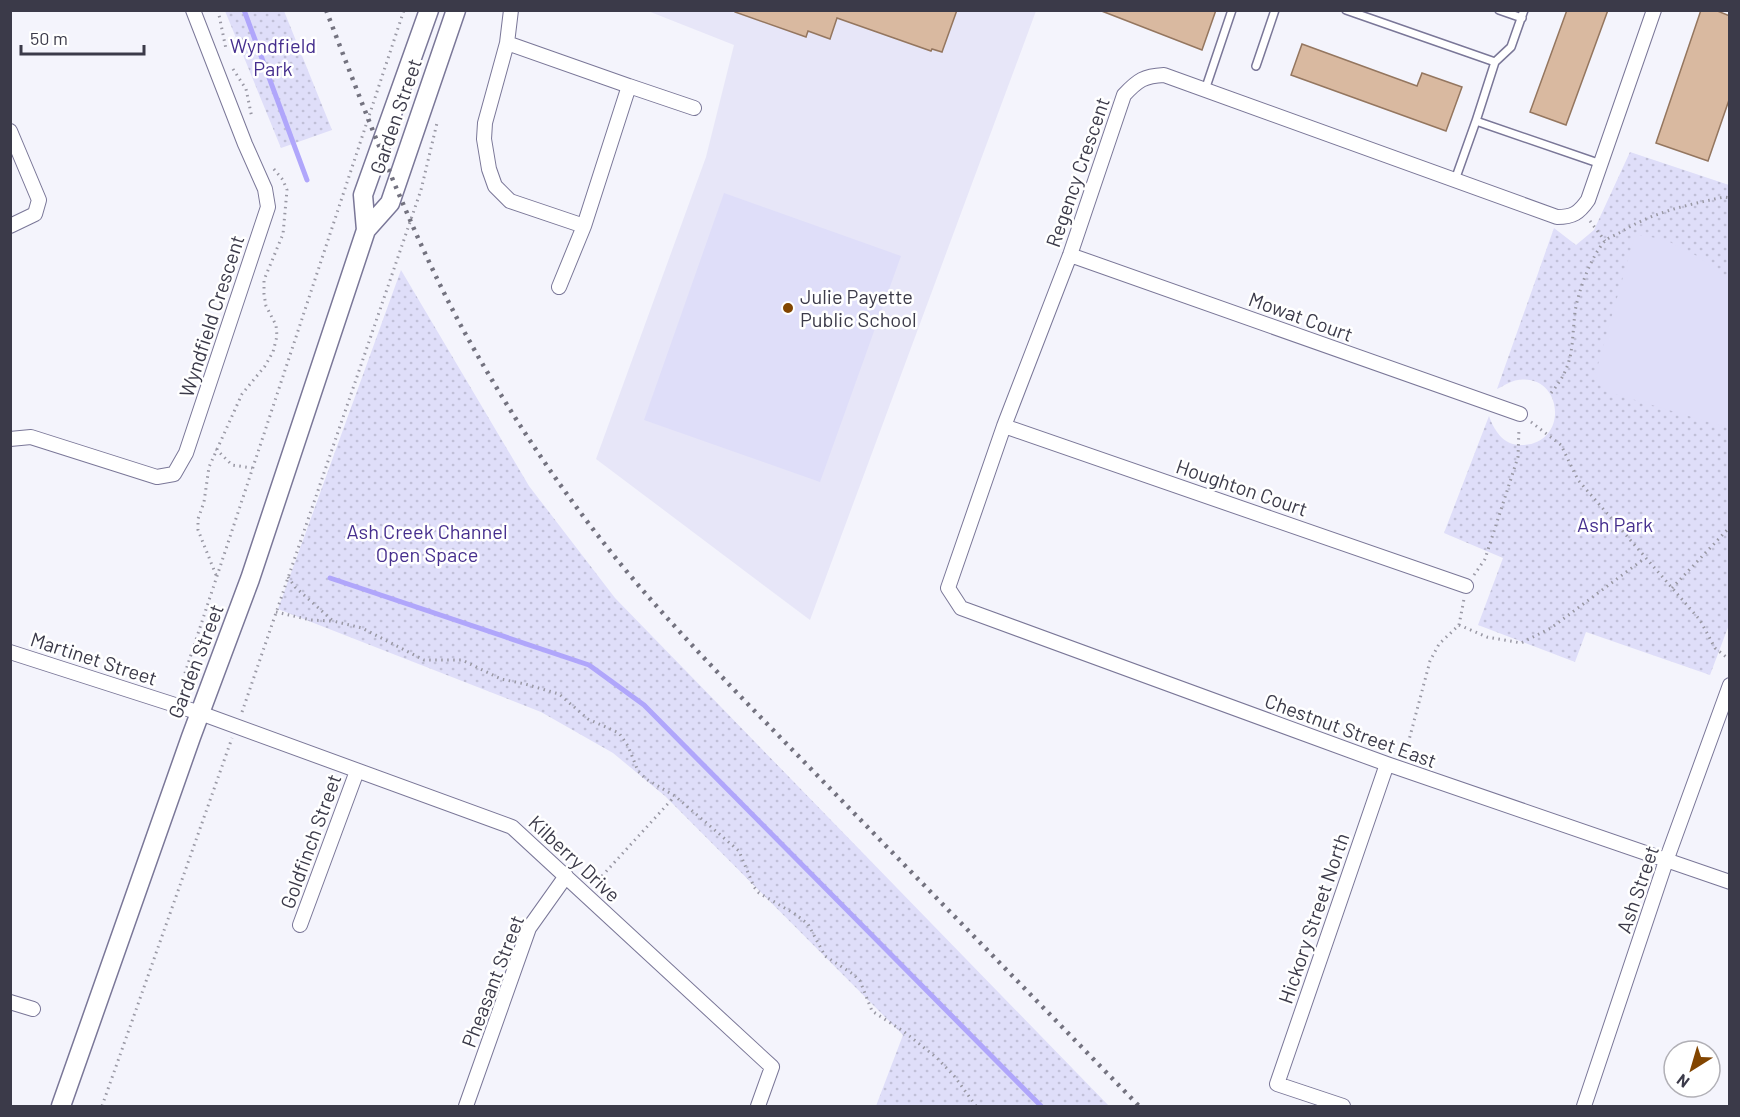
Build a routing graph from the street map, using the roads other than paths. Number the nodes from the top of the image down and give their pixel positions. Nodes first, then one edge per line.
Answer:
1 (193, 10) edge
2 (429, 10) edge
3 (456, 10) edge
4 (511, 10) edge
5 (1232, 10) edge
6 (1275, 10) edge
7 (1346, 10) edge
8 (1499, 10) edge
9 (1654, 10) edge
10 (1523, 14) edge
11 (507, 43) junction
12 (1495, 62) junction
13 (1256, 66) dead end
14 (630, 86) junction
15 (1205, 90) junction
16 (694, 108) dead end
17 (1476, 121) junction
18 (10, 131) edge
19 (1601, 164) junction
20 (1455, 181) junction
21 (10, 226) edge
22 (584, 226) junction
23 (366, 230) junction
24 (1070, 255) junction
25 (559, 287) dead end
26 (1520, 414) road end
27 (1004, 426) junction
28 (10, 439) edge
29 (1466, 586) dead end
30 (961, 608) joint
31 (10, 652) edge
32 (1730, 685) edge
33 (201, 712) junction
34 (1387, 764) junction
35 (357, 771) junction
36 (1666, 861) junction
37 (566, 876) junction
38 (1730, 882) edge
39 (300, 926) dead end
40 (10, 1002) edge
41 (33, 1009) dead end
42 (61, 1107) edge
43 (466, 1107) edge
44 (758, 1107) edge
45 (1342, 1107) edge
46 (1584, 1107) edge

1 - 28 street, Wyndfield Crescent
2 - 23 street, Garden Street
3 - 23 street, Garden Street
4 - 11 street
5 - 15 lane
6 - 13 lane
7 - 12 lane
8 - 10 lane
9 - 19 street
10 - 12 lane
11 - 14 street
11 - 22 street
12 - 17 lane
14 - 16 street
14 - 22 street
15 - 20 street, Regency Crescent
15 - 24 street, Regency Crescent
17 - 19 lane
17 - 20 lane
18 - 21 street
19 - 20 street, Regency Crescent
22 - 25 street
23 - 33 street, Garden Street
24 - 26 street, Mowat Court
24 - 27 street, Regency Crescent
27 - 29 street, Houghton Court
27 - 30 street, Regency Crescent
30 - 34 street, Chestnut Street East
31 - 33 street, Martinet Street
32 - 36 street, Ash Street
33 - 35 street, Kilberry Drive
33 - 42 street, Garden Street
34 - 36 street, Chestnut Street East
34 - 45 street, Hickory Street North
35 - 37 street, Kilberry Drive
35 - 39 street, Goldfinch Street
36 - 38 street, Chestnut Street East
36 - 46 street, Ash Street
37 - 43 street, Pheasant Street
37 - 44 street, Kilberry Drive
40 - 41 street

